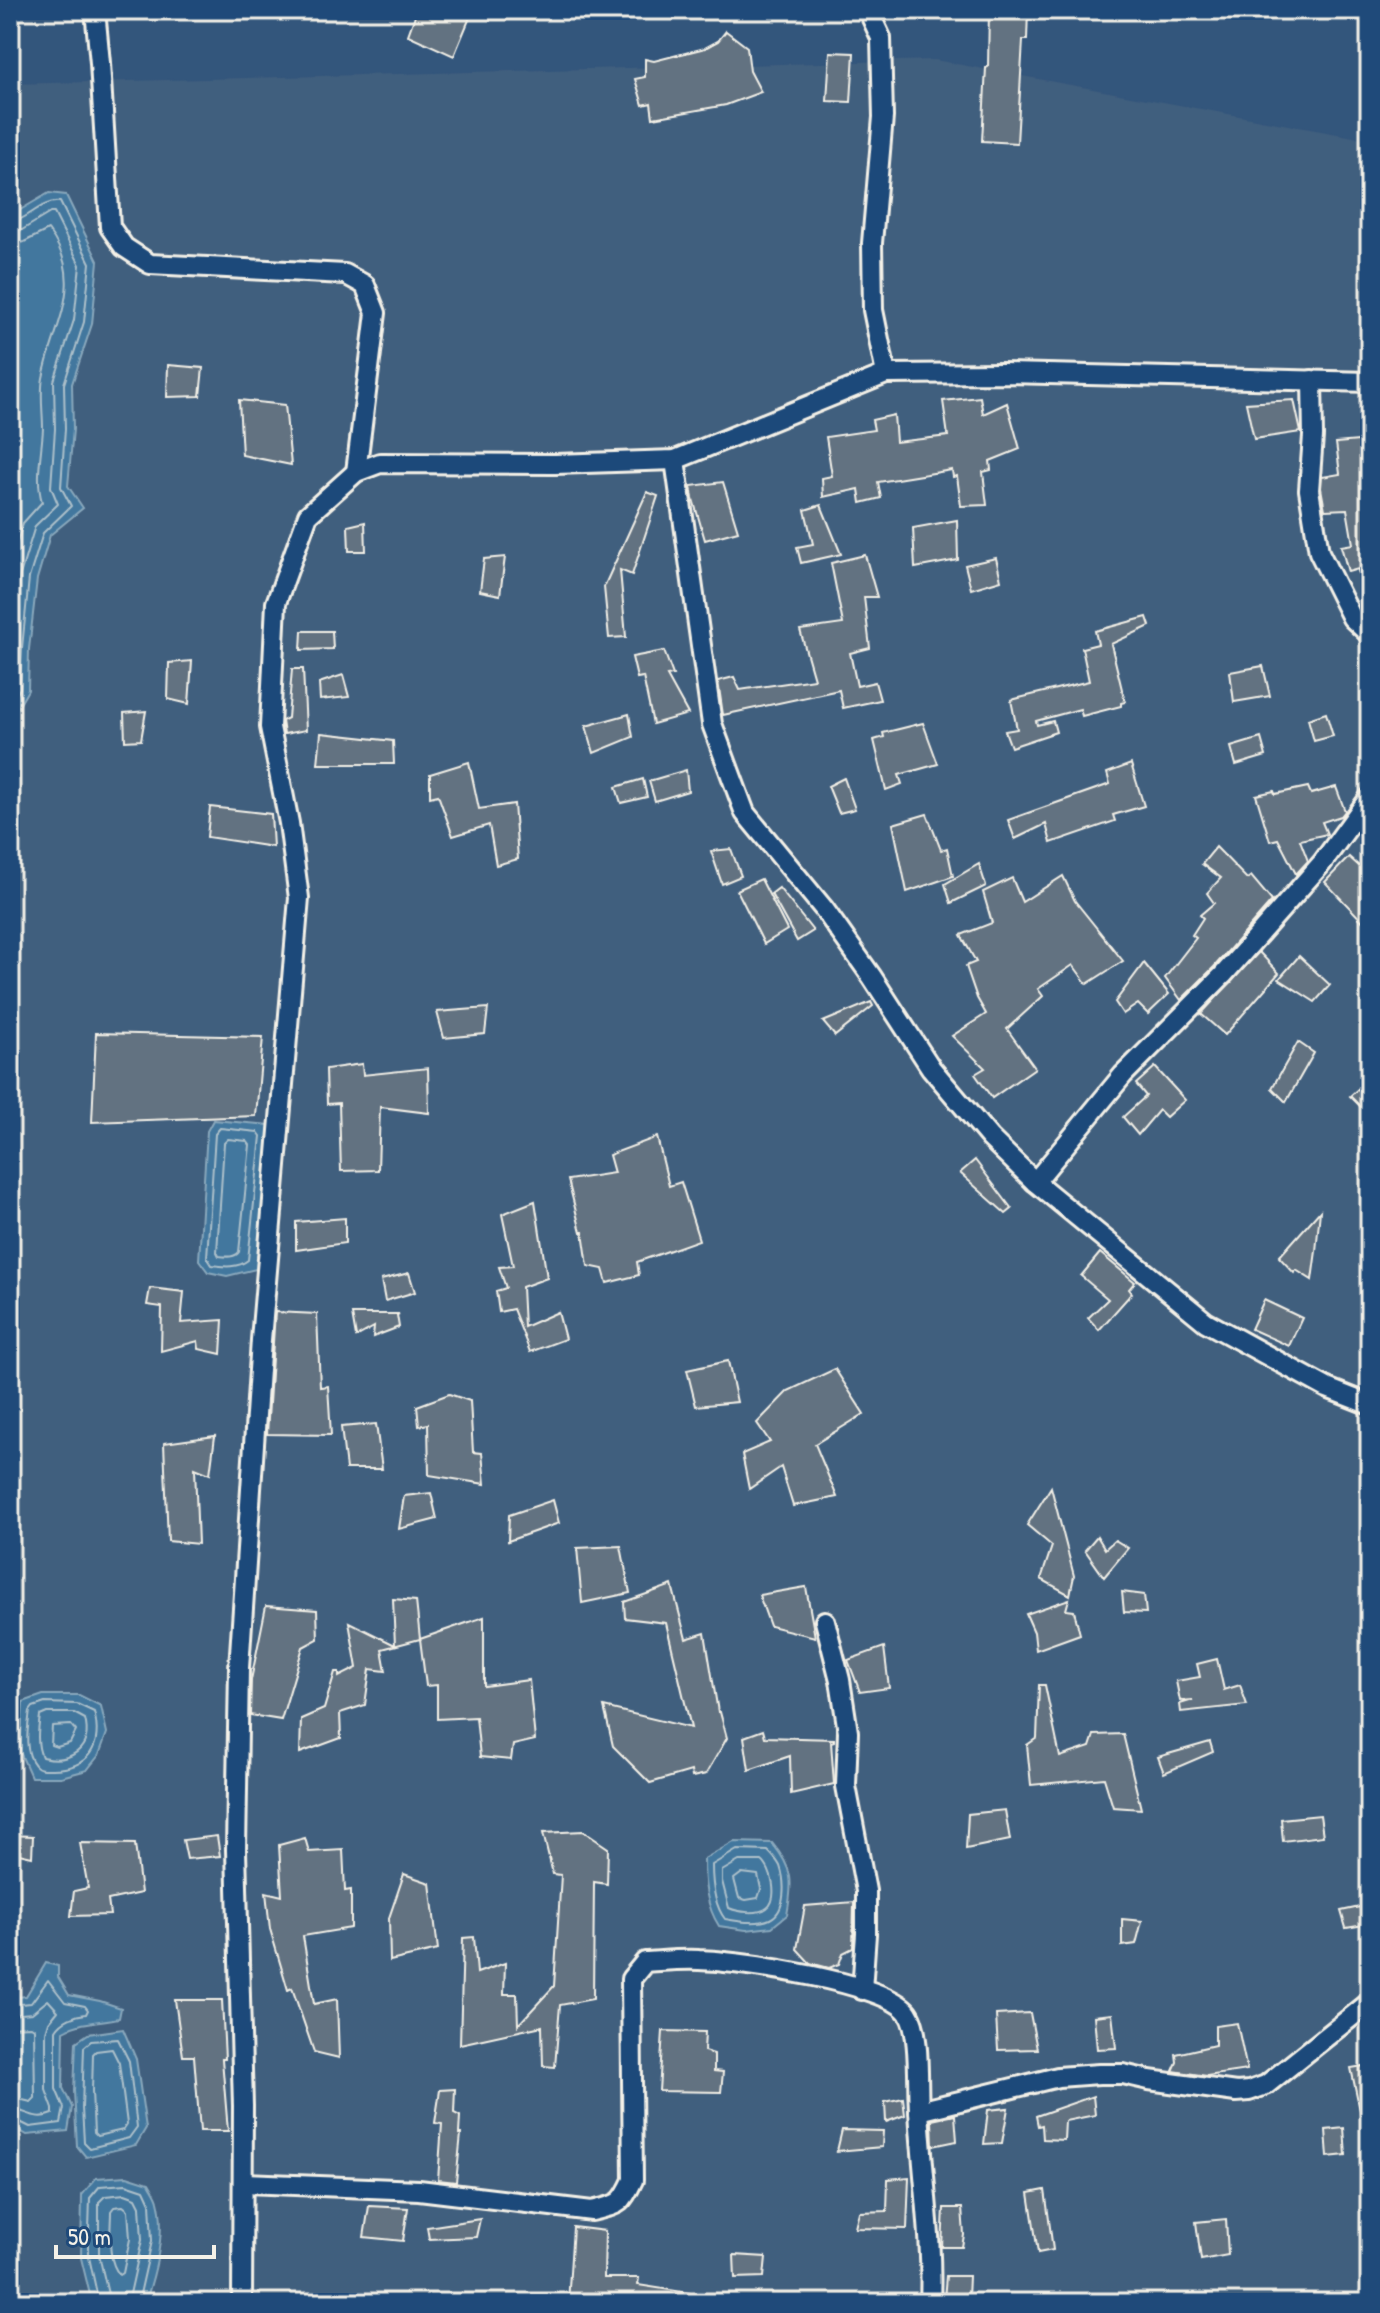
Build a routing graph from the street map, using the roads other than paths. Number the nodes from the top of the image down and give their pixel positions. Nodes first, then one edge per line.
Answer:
1 (95, 10) edge
2 (868, 10) edge
3 (886, 374) junction
4 (1312, 380) junction
5 (1370, 382) edge
6 (675, 460) junction
7 (356, 472) junction
8 (1370, 635) edge
9 (1370, 797) edge
10 (1035, 1182) junction
11 (1370, 1405) edge
12 (825, 1621) dead end
13 (862, 1990) junction
14 (1370, 2002) edge
15 (919, 2111) junction
16 (243, 2183) junction
17 (242, 2303) edge
18 (930, 2303) edge

1 - 7 street
2 - 3 street
3 - 4 street
3 - 6 street
4 - 5 street
4 - 8 street
6 - 7 street
6 - 10 street
7 - 16 street
9 - 10 street
10 - 11 street
12 - 13 street
13 - 15 street
13 - 16 street
14 - 15 street
15 - 18 street
16 - 17 street

